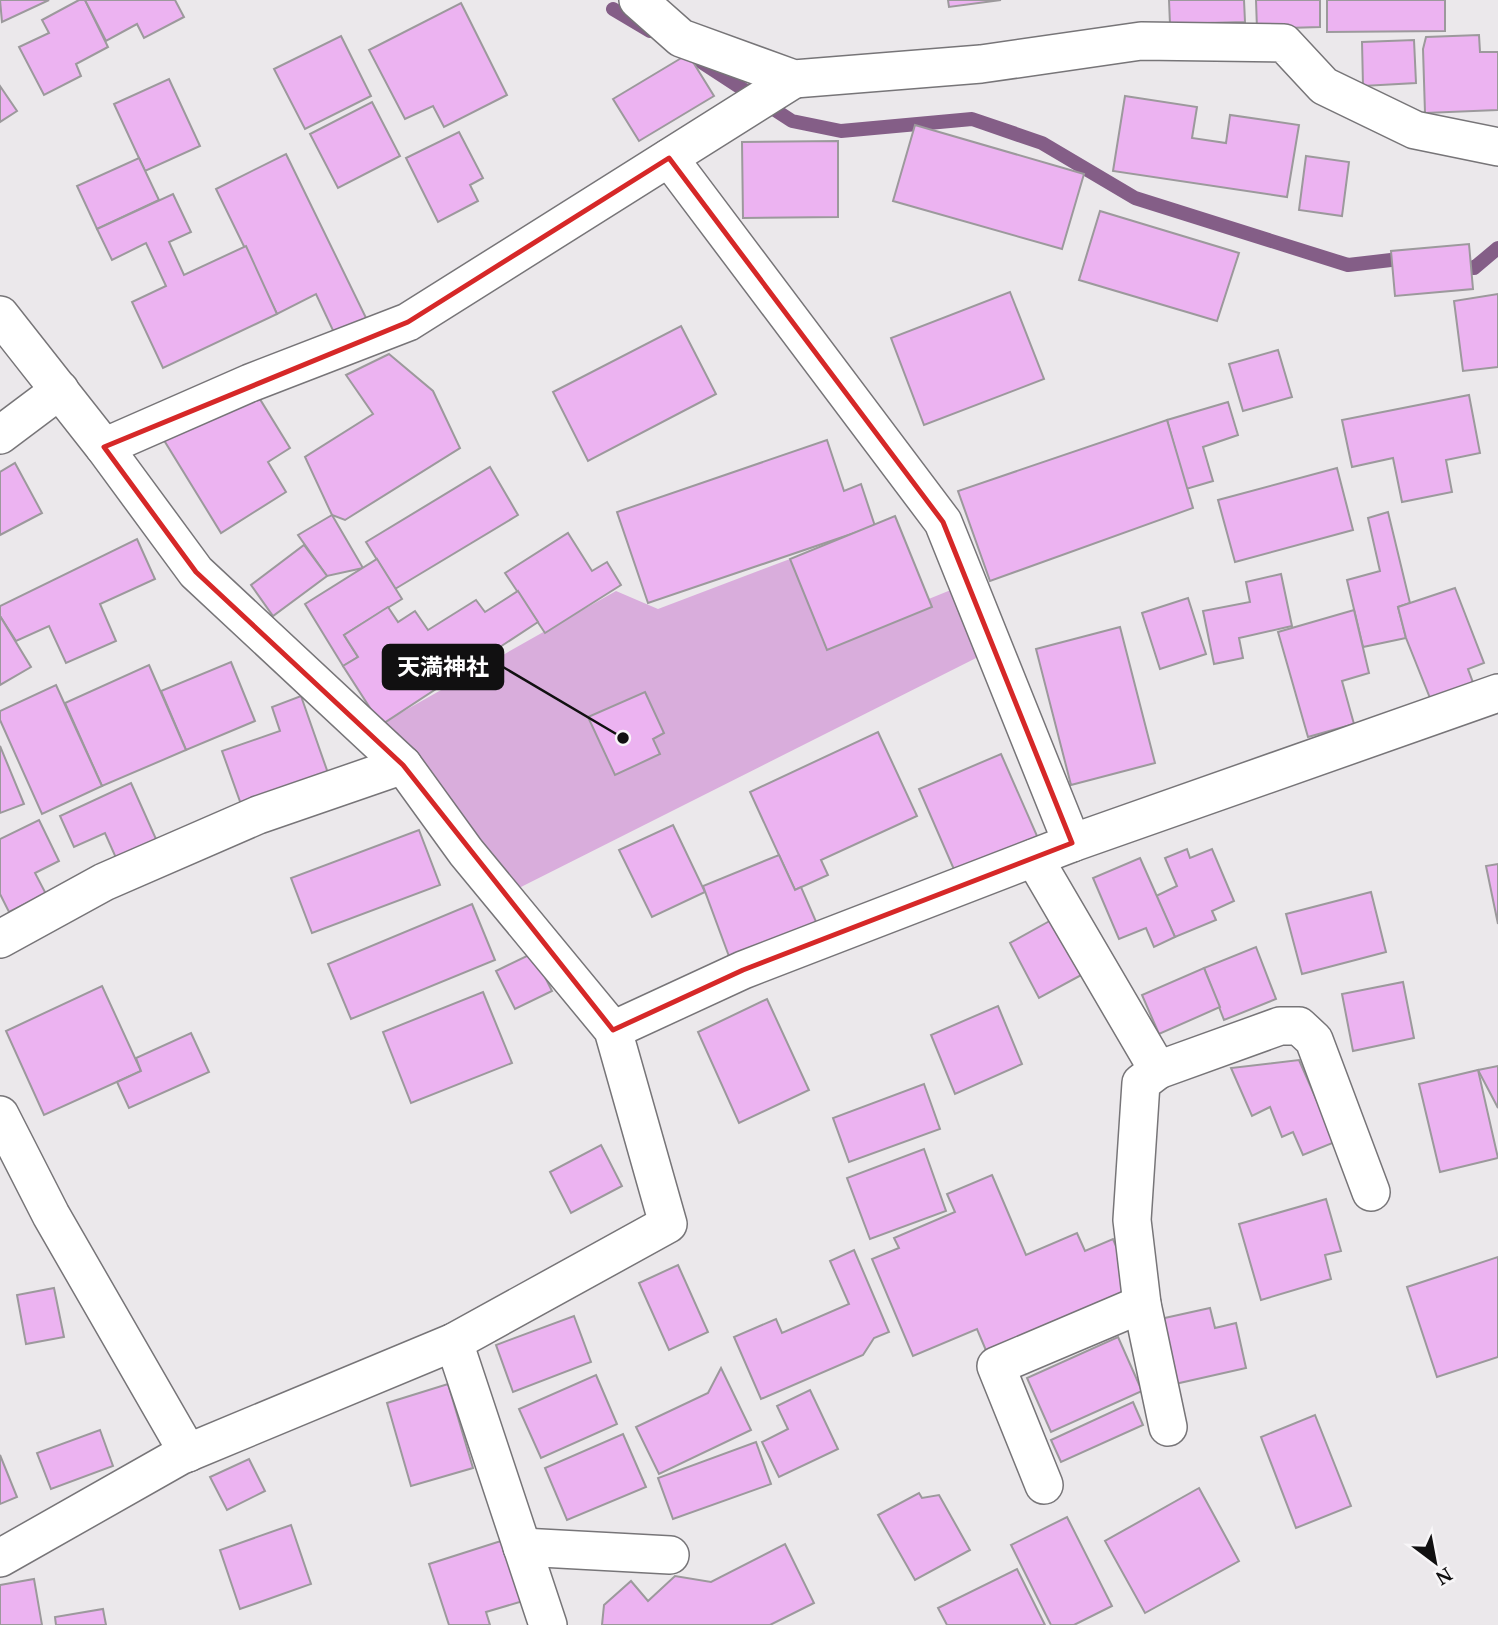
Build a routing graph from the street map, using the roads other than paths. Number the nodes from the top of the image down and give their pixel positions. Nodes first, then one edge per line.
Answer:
1 (638, 0) edge
2 (794, 79) junction
3 (1498, 147) edge
4 (669, 158) junction
5 (0, 315) edge
6 (60, 390) junction
7 (0, 435) edge
8 (104, 447) junction
9 (1498, 693) edge
10 (403, 765) junction
11 (1072, 843) junction
12 (1034, 858) junction
13 (0, 939) edge
14 (614, 1030) junction
15 (1158, 1070) junction
16 (0, 1115) edge
17 (1371, 1192) dead end
18 (1142, 1304) junction
19 (454, 1342) junction
20 (1168, 1427) dead end
21 (187, 1453) junction
22 (1044, 1485) dead end
23 (522, 1547) junction
24 (670, 1555) dead end
25 (0, 1558) edge
26 (548, 1625) edge

1 - 2 street
2 - 3 street
2 - 4 street
4 - 8 street
4 - 11 street
5 - 6 street
6 - 7 street
6 - 8 street
8 - 10 street
9 - 11 street
10 - 13 street
10 - 14 street
11 - 12 street
12 - 14 street
12 - 15 street
14 - 19 street
15 - 17 street
15 - 18 street
16 - 21 street
18 - 20 street
18 - 22 street
19 - 21 street
19 - 23 street
21 - 25 street
23 - 24 street
23 - 26 street

